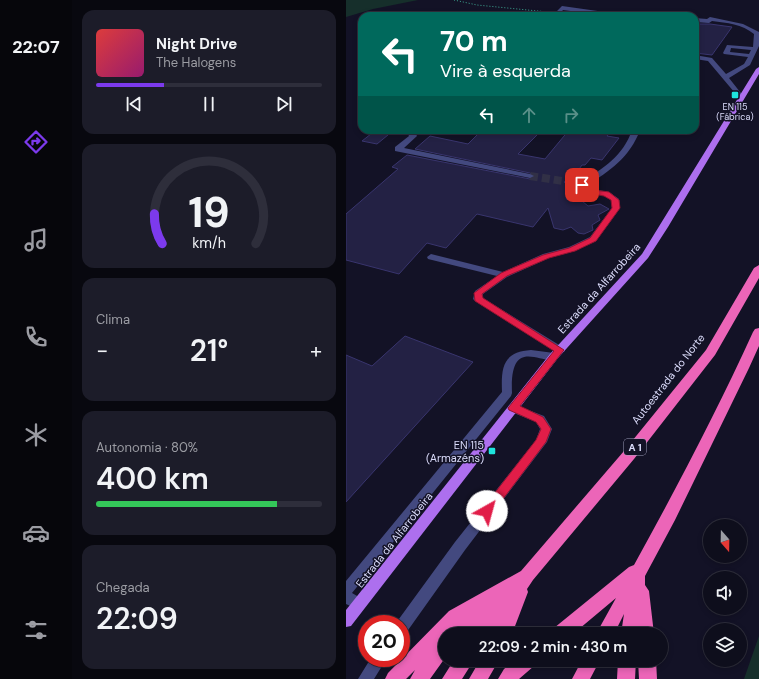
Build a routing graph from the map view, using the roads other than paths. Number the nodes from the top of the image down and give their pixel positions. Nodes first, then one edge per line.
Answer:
1 (559, 12) edge
2 (590, 12) edge
3 (699, 20) edge
4 (754, 49) junction
5 (751, 56) junction
6 (699, 58) edge
7 (759, 68) edge
8 (725, 77) junction
9 (742, 98) junction
10 (411, 134) edge
11 (635, 134) edge
12 (530, 176) tunnel mouth
13 (569, 182) tunnel mouth
14 (582, 185) junction
15 (431, 257) dead end
16 (759, 268) edge
17 (504, 275) junction
18 (759, 332) edge
19 (557, 353) junction
20 (513, 408) junction
21 (640, 569) junction
22 (527, 575) junction
23 (346, 591) edge
24 (346, 597) edge
25 (359, 604) junction
26 (410, 615) edge
27 (346, 621) edge
28 (468, 627) edge
29 (489, 627) edge
30 (506, 627) edge
31 (569, 627) edge
32 (609, 627) edge
33 (631, 627) edge
34 (644, 627) edge
35 (438, 653) edge
36 (374, 667) edge
37 (460, 667) edge
38 (486, 667) edge
39 (520, 667) edge
40 (588, 667) edge
41 (627, 667) edge
42 (647, 667) edge
43 (365, 679) edge
44 (394, 679) edge
45 (419, 679) edge
46 (451, 679) edge
47 (478, 679) edge
48 (507, 679) edge
49 (582, 679) edge
50 (626, 679) edge
51 (648, 679) edge

1 - 2 lane
3 - 4 lane
4 - 5 lane
4 - 5 lane
5 - 8 lane
6 - 8 lane
7 - 9 main road, Estrada da Alfarrobeira
8 - 9 lane
9 - 19 main road, Estrada da Alfarrobeira
10 - 12 lane
11 - 14 lane
13 - 14 lane
14 - 17 lane
15 - 17 lane
16 - 22 highway, Autoestrada do Norte / A 1
17 - 19 lane
18 - 21 highway
19 - 20 main road, Estrada da Alfarrobeira
19 - 23 lane
20 - 25 main road, Estrada da Alfarrobeira
20 - 26 lane
21 - 31 highway
21 - 32 highway
21 - 33 highway
21 - 34 highway
22 - 28 highway, A 1
22 - 29 highway, Autoestrada do Norte / A 1
22 - 30 highway, Autoestrada do Norte / A 1
22 - 44 highway, A 1
24 - 25 lane
25 - 27 main road, Estrada da Alfarrobeira
35 - 45 highway
36 - 43 lane
37 - 46 highway
38 - 47 highway
39 - 48 highway
40 - 49 highway
41 - 50 highway
42 - 51 highway

